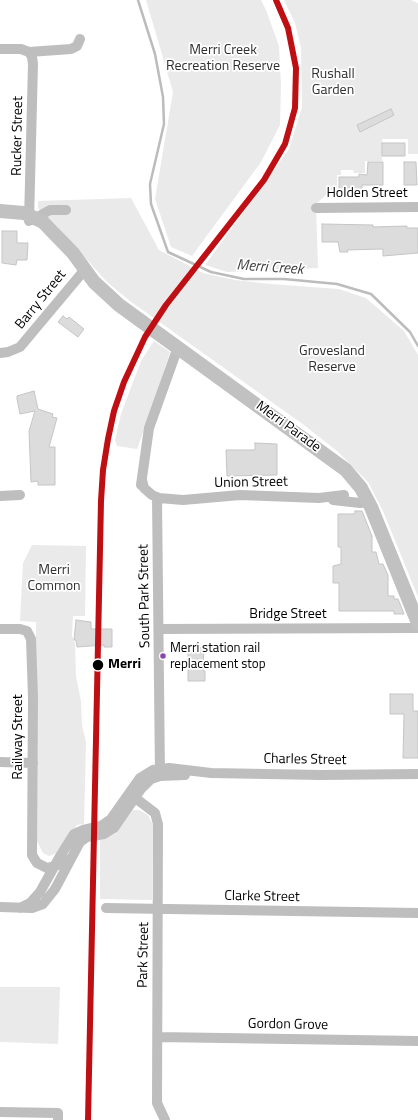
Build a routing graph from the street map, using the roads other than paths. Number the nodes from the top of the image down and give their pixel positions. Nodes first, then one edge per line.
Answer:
1 (80, 39) dead end
2 (0, 49) edge
3 (29, 52) junction
4 (418, 207) edge
5 (316, 208) dead end
6 (66, 210) dead end
7 (0, 211) edge
8 (0, 217) edge
9 (31, 218) junction
10 (84, 271) junction
11 (178, 347) junction
12 (0, 353) edge
13 (20, 495) dead end
14 (344, 495) dead end
15 (0, 496) edge
16 (319, 498) junction
17 (157, 501) junction
18 (369, 502) junction
19 (418, 623) edge
20 (418, 628) edge
21 (0, 629) edge
22 (159, 629) junction
23 (0, 762) edge
24 (33, 763) junction
25 (160, 772) junction
26 (418, 775) edge
27 (132, 796) junction
28 (70, 859) junction
29 (55, 866) junction
30 (61, 878) junction
31 (42, 890) junction
32 (44, 903) junction
33 (0, 907) edge
34 (20, 908) junction
35 (106, 908) dead end
36 (158, 909) junction
37 (418, 913) edge
38 (158, 1037) junction
39 (418, 1041) edge
40 (0, 1112) edge
41 (58, 1116) edge
42 (165, 1120) edge

1 - 3 street
2 - 3 street
3 - 9 street, Rucker Street
4 - 5 street, Holden Street
6 - 9 street
7 - 9 main road
8 - 9 main road
9 - 10 main road, Merri Parade
10 - 11 main road, Merri Parade
10 - 12 street, Barry Street
11 - 17 street
11 - 18 main road, Merri Parade
13 - 15 street
14 - 16 street, Union Street
16 - 17 street, Union Street
16 - 18 street, Union Street
17 - 22 street, South Park Street
18 - 19 main road, Merri Parade
20 - 22 street, Bridge Street
21 - 24 street, Railway Street
22 - 25 street, South Park Street
23 - 24 street
24 - 29 street, Railway Street
25 - 26 street, Charles Street
25 - 27 street
27 - 28 street
27 - 29 street
27 - 36 street, Park Street
28 - 29 street
28 - 30 street
29 - 30 street
29 - 31 street
30 - 32 street
31 - 32 street
31 - 34 street
32 - 34 street
33 - 34 street
35 - 36 street, Clarke Street
36 - 37 street, Clarke Street
36 - 38 street, Park Street
38 - 39 street, Gordon Grove
38 - 42 street, Park Street
40 - 41 street

